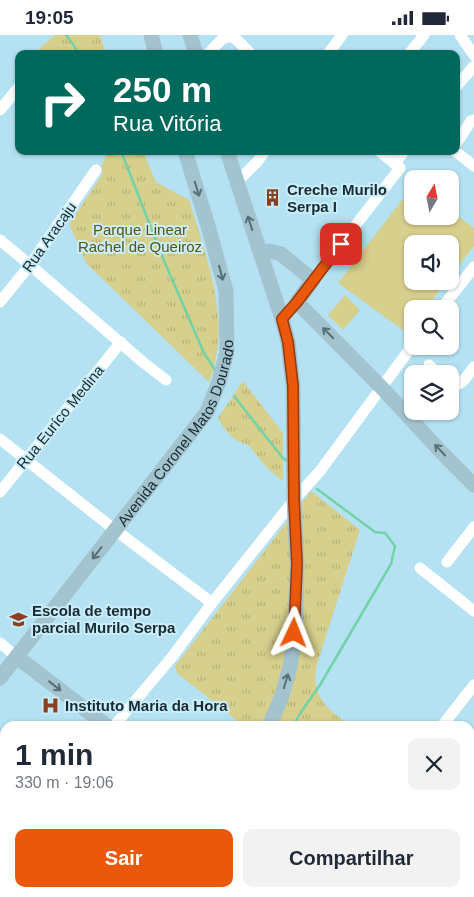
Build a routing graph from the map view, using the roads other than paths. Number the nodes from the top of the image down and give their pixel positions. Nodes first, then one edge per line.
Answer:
1 (151, 35) edge
2 (190, 35) edge
3 (424, 35) edge
4 (460, 35) edge
5 (336, 37) edge
6 (155, 50) edge
7 (195, 50) edge
8 (212, 50) edge
9 (247, 50) edge
10 (330, 50) edge
11 (412, 50) edge
12 (474, 55) edge
13 (474, 66) edge
14 (460, 82) edge
15 (15, 92) edge
16 (0, 110) edge
17 (474, 120) edge
18 (460, 138) edge
19 (187, 155) edge
20 (228, 155) edge
21 (262, 155) edge
22 (384, 155) edge
23 (402, 155) edge
24 (460, 155) edge
25 (398, 166) junction
26 (474, 166) edge
27 (96, 170) dead end
28 (237, 182) junction
29 (0, 240) edge
30 (261, 254) junction
31 (30, 265) junction
32 (474, 267) edge
33 (312, 280) junction
34 (448, 300) edge
35 (0, 302) edge
36 (297, 302) junction
37 (282, 319) junction
38 (121, 342) junction
39 (406, 355) edge
40 (474, 367) edge
41 (166, 380) dead end
42 (459, 384) edge
43 (382, 388) junction
44 (0, 439) edge
45 (26, 459) junction
46 (474, 485) edge
47 (0, 491) edge
48 (294, 500) junction
49 (474, 527) edge
50 (116, 529) junction
51 (447, 562) dead end
52 (420, 568) dead end
53 (212, 603) junction
54 (474, 611) edge
55 (0, 643) edge
56 (17, 657) junction
57 (0, 678) edge
58 (474, 685) edge
59 (100, 721) edge
60 (118, 721) edge
61 (271, 721) edge
62 (446, 721) edge

1 - 6 main road
2 - 7 main road
3 - 11 street
4 - 12 street
5 - 10 street
8 - 9 street
13 - 14 street
15 - 16 street
17 - 18 street
19 -> 50 main road, Avenida Coronel Matos Dourado
20 - 28 main road
21 - 28 street
22 - 25 street
23 - 25 street
24 - 26 street
25 - 33 street
27 - 31 street, Rua Aracaju
30 -> 28 main road
29 - 31 street
30 - 33 main road
30 - 37 main road
31 - 35 street, Rua Aracaju
31 - 38 street
32 - 34 street
33 - 36 main road
36 - 37 street
43 -> 36 main road
37 - 48 main road
38 - 41 street
38 - 45 street, Rua Euríco Medina
39 - 43 street
40 - 42 street
46 -> 43 main road
43 - 48 street
44 - 45 street
45 - 47 street, Rua Euríco Medina
45 - 50 street
48 - 53 street
61 -> 48 main road
49 - 51 street
50 - 53 street
50 -> 56 main road, Avenida Coronel Matos Dourado
52 - 54 street
53 - 60 street
55 - 56 street
56 - 57 main road, Avenida Coronel Matos Dourado
56 -> 59 main road
58 - 62 street

